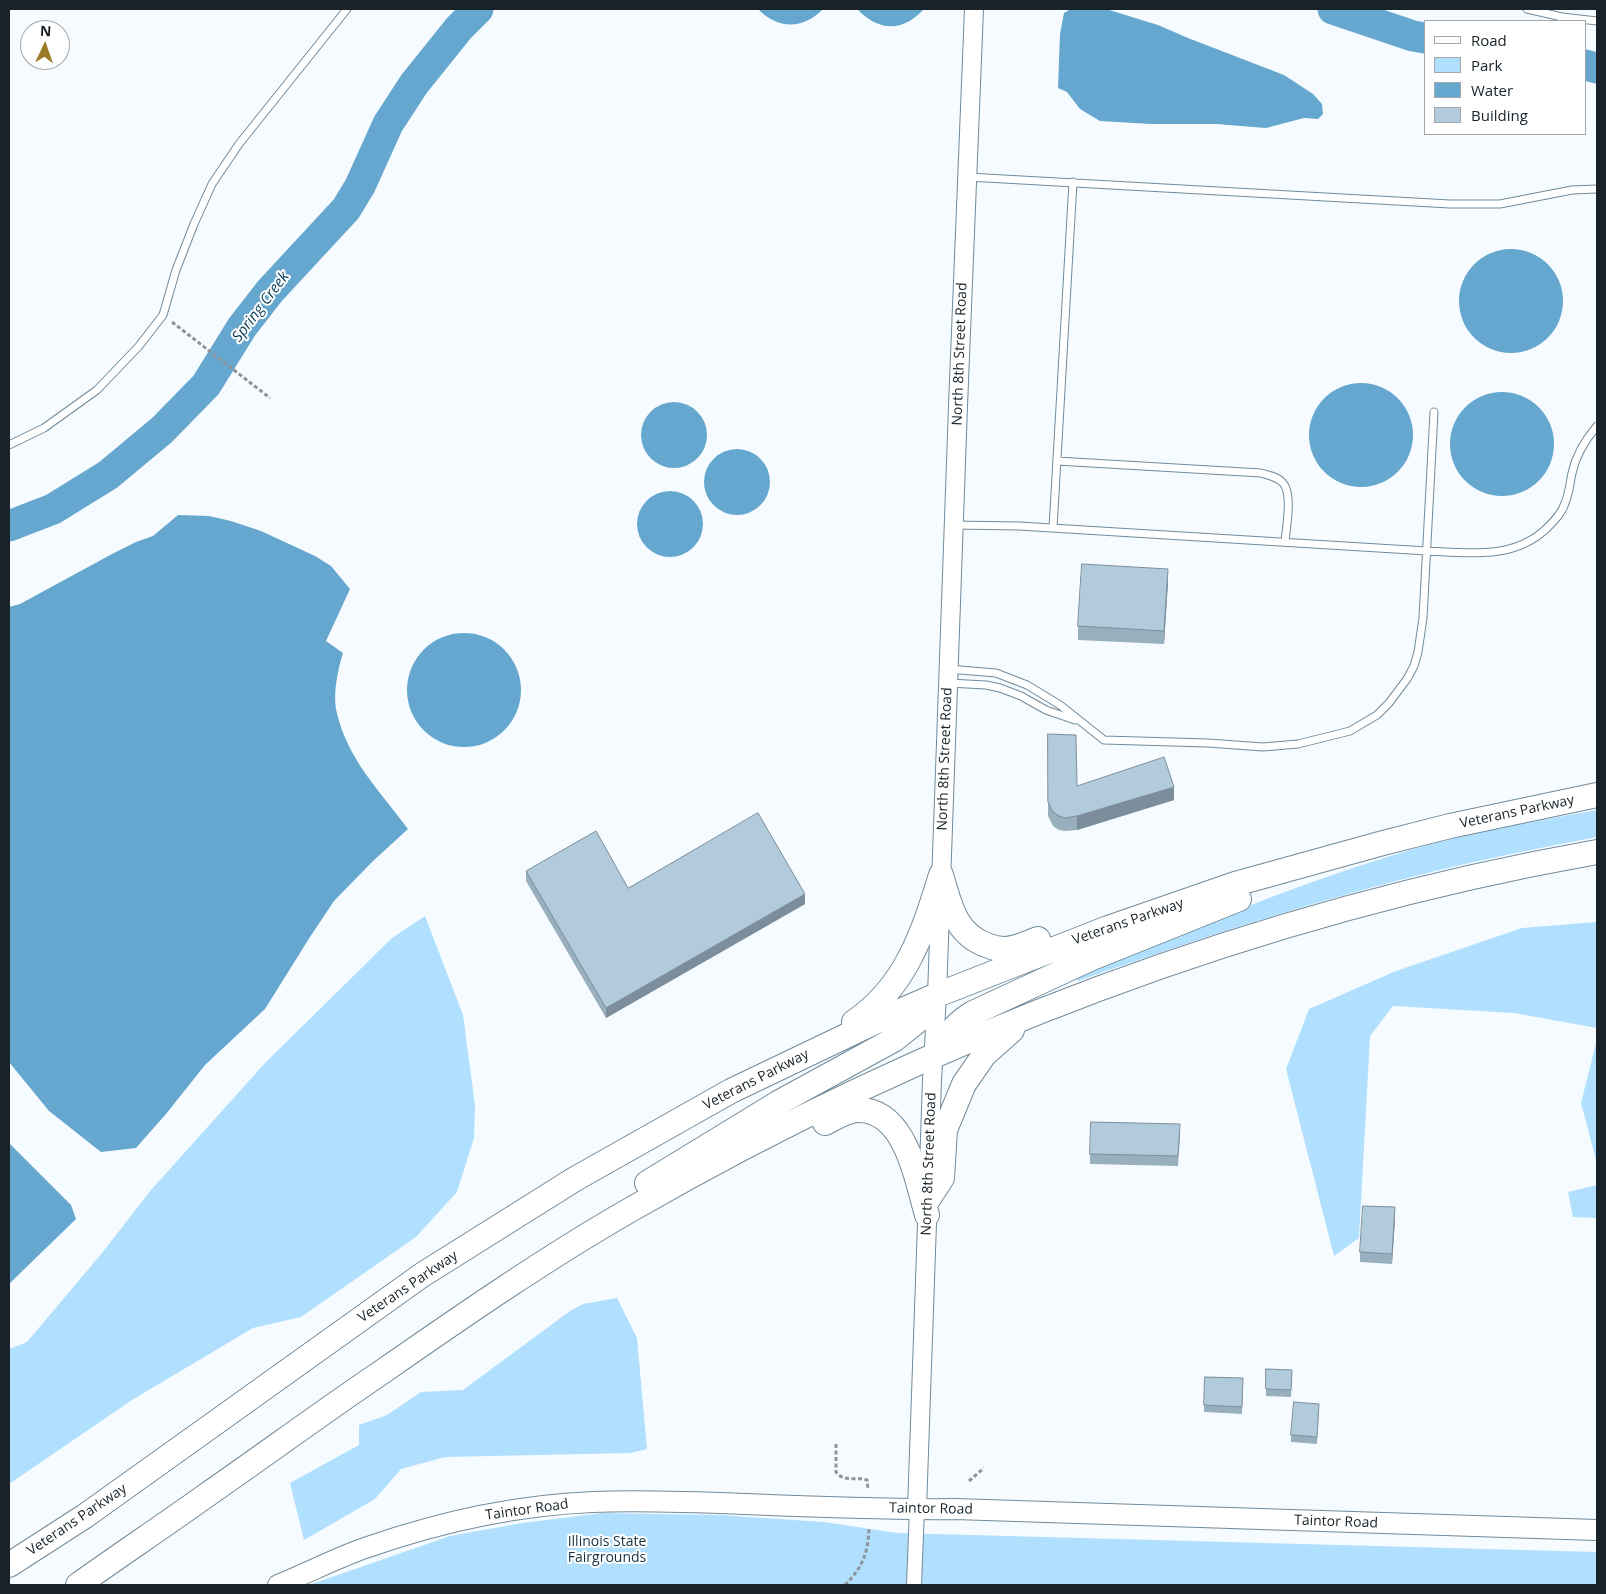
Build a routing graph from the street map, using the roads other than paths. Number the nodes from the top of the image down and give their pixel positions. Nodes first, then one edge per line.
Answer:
1 (347, 9) edge
2 (974, 9) edge
3 (1527, 9) edge
4 (1597, 21) edge
5 (968, 177) junction
6 (1073, 182) junction
7 (1597, 189) edge
8 (1434, 412) dead end
9 (1597, 426) edge
10 (9, 445) edge
11 (1057, 461) junction
12 (954, 526) junction
13 (1053, 528) junction
14 (1285, 542) junction
15 (1427, 550) junction
16 (948, 676) junction
17 (1080, 722) junction
18 (1597, 795) edge
19 (1597, 852) edge
20 (941, 875) junction
21 (1268, 875) junction
22 (1235, 884) junction
23 (937, 995) junction
24 (1032, 1014) junction
25 (934, 1056) junction
26 (801, 1058) junction
27 (927, 1208) junction
28 (630, 1210) junction
29 (580, 1240) junction
30 (917, 1510) junction
31 (1597, 1530) edge
32 (9, 1565) edge
33 (78, 1585) edge
34 (278, 1585) edge
35 (914, 1585) edge

1 - 10 lane
2 - 5 street, North 8th Street Road
3 - 4 lane
5 - 6 lane
5 - 12 street, North 8th Street Road
6 - 7 lane
6 - 11 lane
8 - 15 lane
9 - 15 lane
11 - 13 lane
11 - 14 lane
12 - 13 lane
12 - 16 street, North 8th Street Road
13 - 14 lane
14 - 15 lane
15 - 17 lane
16 - 17 lane
16 - 17 lane
16 - 20 street, North 8th Street Road
18 - 21 highway, Veterans Parkway
19 - 24 highway
20 - 22 highway
20 - 23 street, North 8th Street Road
20 - 26 highway
21 - 22 highway, Veterans Parkway
21 - 25 highway
22 - 23 highway, Veterans Parkway
23 - 25 street, North 8th Street Road
23 - 26 highway, Veterans Parkway
23 - 29 highway
24 - 25 highway
24 - 27 highway
25 - 27 street, North 8th Street Road
25 - 28 highway
26 - 32 highway, Veterans Parkway
27 - 28 highway
27 - 30 street, North 8th Street Road
28 - 29 highway
29 - 33 highway
30 - 31 main road, Taintor Road
30 - 34 main road, Taintor Road
30 - 35 street

